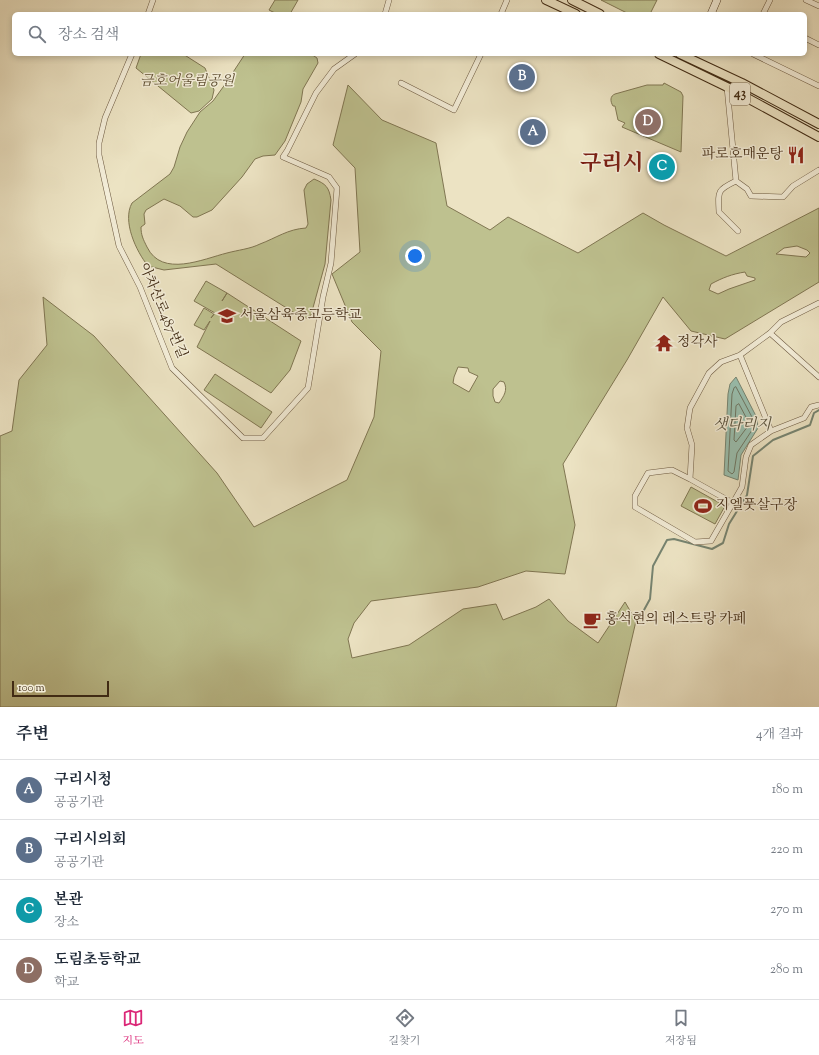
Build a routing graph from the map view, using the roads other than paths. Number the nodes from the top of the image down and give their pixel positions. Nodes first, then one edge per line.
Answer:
1 (154, 0) edge
2 (389, 0) edge
3 (507, 0) edge
4 (546, 0) edge
5 (572, 0) edge
6 (717, 0) edge
7 (770, 0) edge
8 (806, 0) edge
9 (819, 6) edge
10 (149, 12) edge
11 (386, 12) edge
12 (502, 12) edge
13 (572, 12) edge
14 (596, 12) edge
15 (712, 12) edge
16 (764, 12) edge
17 (807, 39) edge
18 (819, 45) edge
19 (131, 56) edge
20 (352, 56) edge
21 (480, 56) edge
22 (663, 56) edge
23 (691, 56) edge
24 (757, 56) edge
25 (401, 83) dead end
26 (819, 86) edge
27 (727, 87) junction
28 (819, 124) edge
29 (819, 137) edge
30 (819, 170) edge
31 (736, 181) junction
32 (738, 231) dead end
33 (819, 303) edge
34 (770, 333) junction
35 (740, 355) junction
36 (819, 377) edge
37 (819, 405) edge
38 (771, 431) junction
39 (690, 480) junction
40 (733, 503) junction

1 - 10 street
2 - 11 street
3 - 12 street
4 - 13 main road
5 - 14 main road
6 - 15 street
7 - 16 street
8 - 9 street
17 - 18 street
19 - 20 street, 아차산로487번길
21 - 25 street
22 - 27 main road, 43
23 - 28 main road, 43
24 - 26 street
27 - 29 main road, 43
27 - 31 street
30 - 31 street
31 - 32 street
33 - 34 street
34 - 35 street
34 - 36 street
35 - 38 street
35 - 39 street
37 - 38 street
38 - 40 street
39 - 40 street
39 - 40 street

